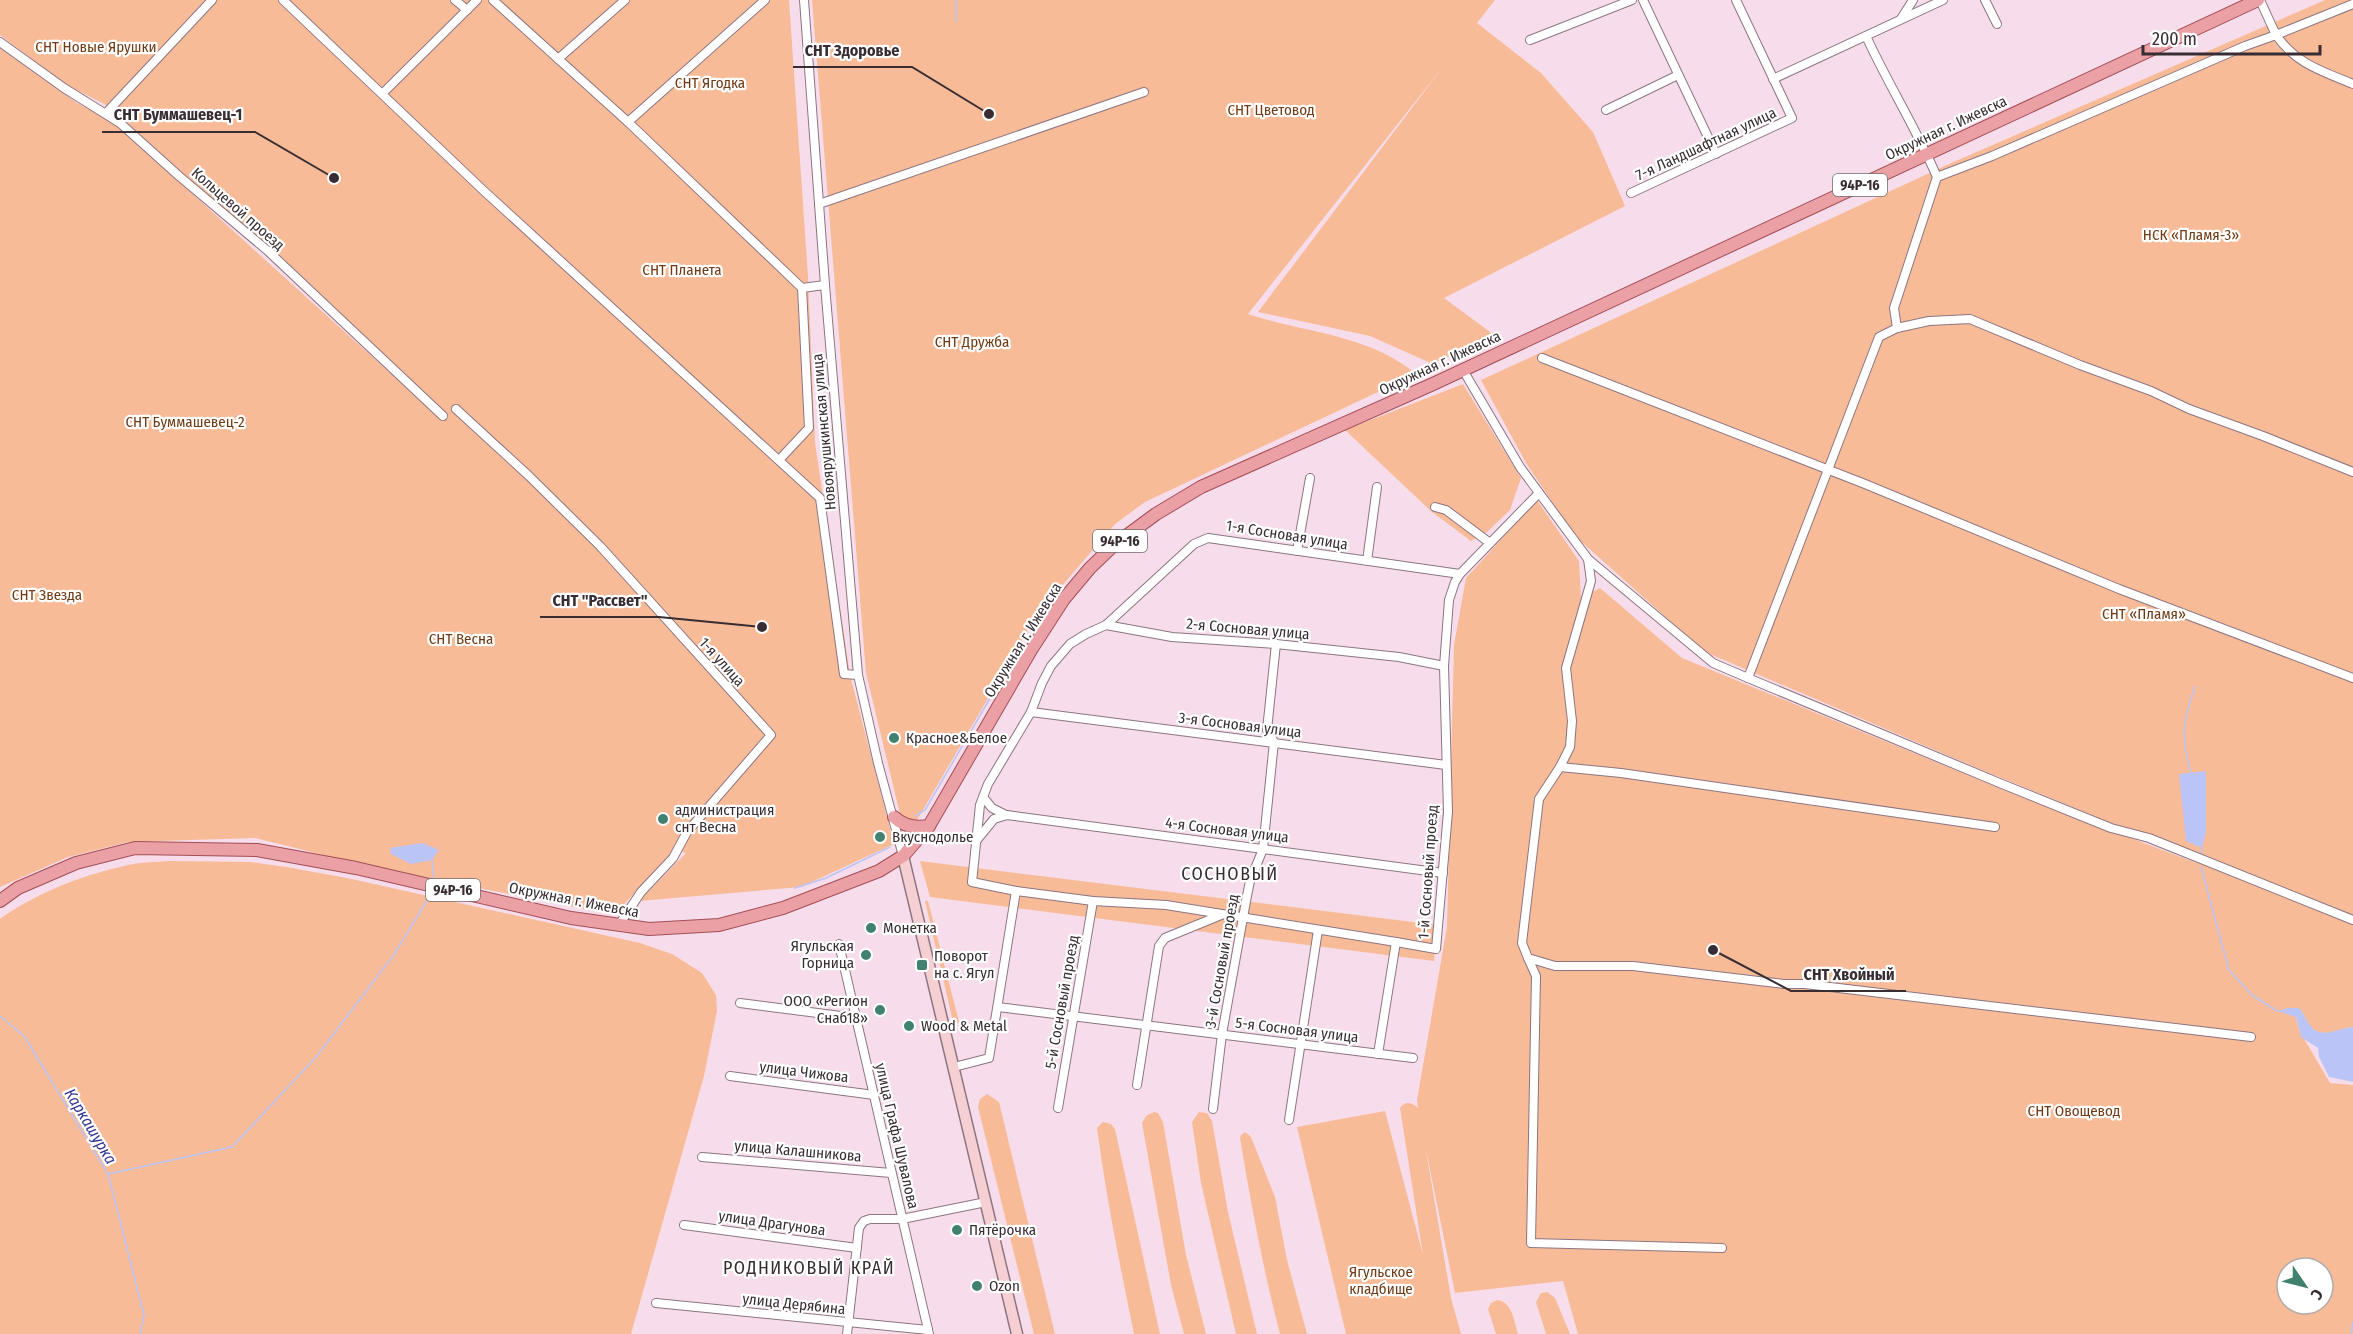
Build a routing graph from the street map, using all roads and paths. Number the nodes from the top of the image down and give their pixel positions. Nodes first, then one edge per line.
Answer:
1 (212, 0) edge
2 (284, 0) edge
3 (455, 0) edge
4 (477, 0) edge
5 (493, 0) edge
6 (625, 0) edge
7 (765, 0) edge
8 (804, 0) edge
9 (1632, 0) edge
10 (1643, 0) edge
11 (1736, 0) edge
12 (1913, 0) edge
13 (1943, 0) edge
14 (1985, 0) edge
15 (2259, 0) edge
16 (2353, 4) edge
17 (467, 10) junction
18 (1901, 20) junction
19 (1997, 24) dead end
20 (2276, 35) junction
21 (1866, 36) junction
22 (1530, 40) dead end
23 (0, 42) edge
24 (558, 59) junction
25 (1678, 75) junction
26 (1773, 79) junction
27 (2353, 84) edge
28 (1144, 92) dead end
29 (383, 93) junction
30 (1606, 110) dead end
31 (107, 112) junction
32 (628, 122) junction
33 (1716, 154) junction
34 (1927, 154) junction
35 (1937, 177) junction
36 (1631, 193) dead end
37 (819, 204) junction
38 (825, 285) junction
39 (802, 288) junction
40 (1897, 328) junction
41 (1542, 358) dead end
42 (1463, 369) junction
43 (456, 409) dead end
44 (443, 416) dead end
45 (779, 460) junction
46 (1827, 469) junction
47 (2353, 472) edge
48 (1310, 478) dead end
49 (1377, 487) dead end
50 (1539, 493) junction
51 (1435, 507) dead end
52 (1490, 543) junction
53 (1297, 551) junction
54 (1588, 559) junction
55 (1367, 561) junction
56 (1460, 574) junction
57 (1106, 625) junction
58 (1276, 644) junction
59 (1444, 666) junction
60 (858, 675) junction
61 (1748, 678) junction
62 (2353, 678) edge
63 (1031, 712) junction
64 (1274, 742) junction
65 (1446, 765) junction
66 (1560, 767) junction
67 (983, 797) junction
68 (1007, 815) junction
69 (894, 817) junction
70 (929, 826) junction
71 (1995, 827) dead end
72 (975, 842) junction
73 (1263, 849) junction
74 (903, 856) junction
75 (1443, 873) junction
76 (1016, 891) junction
77 (0, 901) edge
78 (1093, 901) junction
79 (1222, 915) junction
80 (1243, 918) junction
81 (2353, 920) edge
82 (619, 925) junction
83 (1318, 930) junction
84 (1396, 942) junction
85 (839, 944) dead end
86 (1528, 958) junction
87 (740, 1003) dead end
88 (998, 1007) junction
89 (1073, 1016) junction
90 (856, 1017) junction
91 (1148, 1025) junction
92 (1222, 1034) junction
93 (2251, 1037) dead end
94 (1301, 1044) junction
95 (1378, 1054) junction
96 (1413, 1058) dead end
97 (954, 1067) junction
98 (730, 1076) dead end
99 (1137, 1085) dead end
100 (874, 1095) junction
101 (1058, 1108) dead end
102 (1214, 1109) dead end
103 (1289, 1120) dead end
104 (702, 1157) dead end
105 (891, 1173) junction
106 (986, 1202) junction
107 (902, 1219) junction
108 (684, 1225) dead end
109 (857, 1248) junction
110 (1722, 1248) dead end
111 (657, 1304) dead end
112 (848, 1323) junction
113 (929, 1332) edge
114 (847, 1334) edge
115 (1017, 1334) edge

1 - 31 street
2 - 29 street
3 - 17 street
4 - 17 street
5 - 24 street
6 - 24 street
7 - 32 street
8 - 37 street, Новоярушкинская улица
9 - 22 street
10 - 25 street
11 - 26 street
12 - 18 street
13 - 18 street
14 - 19 street
15 - 20 street
15 - 34 main road, Окружная г. Ижевска / 94Р-16
16 - 20 street
17 - 29 street
18 - 21 street
20 - 27 street
20 - 35 street
21 - 26 street
21 - 34 street
23 - 31 street, Кольцевой проезд
24 - 32 street
25 - 30 street
25 - 33 street
26 - 33 street, 7-я Ландшафтная улица
28 - 37 street
29 - 45 street
31 - 44 street, Кольцевой проезд
32 - 39 street
33 - 36 street, 7-я Ландшафтная улица
34 - 35 street
34 - 42 main road, Окружная г. Ижевска / 94Р-16
35 - 40 street
37 - 38 street, Новоярушкинская улица
38 - 39 street
38 - 60 street, Новоярушкинская улица
39 - 45 street
40 - 46 street
40 - 47 street
41 - 46 street
42 - 50 street
42 - 70 main road, Окружная г. Ижевска / 94Р-16
43 - 82 street, 1-я улица
45 - 60 street
46 - 61 street
46 - 62 street
48 - 53 street
49 - 55 street
50 - 52 street
50 - 54 street
51 - 52 street
52 - 56 street
53 - 55 street, 1-я Сосновая улица
53 - 57 street, 1-я Сосновая улица
54 - 61 street
54 - 66 street
55 - 56 street, 1-я Сосновая улица
56 - 59 street, 1-й Сосновый проезд
57 - 58 street, 2-я Сосновая улица
57 - 63 street
58 - 59 street, 2-я Сосновая улица
58 - 64 street, 3-й Сосновый проезд
59 - 65 street, 1-й Сосновый проезд
60 - 69 street, Новоярушкинская улица
61 - 81 street
63 - 64 street, 3-я Сосновая улица
63 - 67 street
64 - 65 street, 3-я Сосновая улица
64 - 73 street, 3-й Сосновый проезд
65 - 75 street, 1-й Сосновый проезд
66 - 71 street
66 - 86 street
67 - 68 street
67 - 72 street
68 - 72 street
68 - 73 street, 4-я Сосновая улица
69 - 70 main road
69 - 74 street, Новоярушкинская улица
70 - 74 main road, Окружная г. Ижевска / 94Р-16
72 - 76 street
73 - 75 street, 4-я Сосновая улица
73 - 80 street, 3-й Сосновый проезд
74 - 82 main road, Окружная г. Ижевска / 94Р-16
74 - 97 street
75 - 84 street, 1-й Сосновый проезд
76 - 78 street
76 - 88 street
77 - 82 main road, Окружная г. Ижевска / 94Р-16
78 - 79 street
78 - 89 street, 5-й Сосновый проезд
79 - 80 street
79 - 91 street
80 - 83 street
80 - 92 street, 3-й Сосновый проезд
83 - 84 street
83 - 94 street
84 - 95 street, 1-й Сосновый проезд
85 - 90 street, улица Графа Шувалова
86 - 93 street
86 - 110 street
87 - 90 street
88 - 89 street, 5-я Сосновая улица
88 - 97 street
89 - 91 street, 5-я Сосновая улица
89 - 101 street, 5-й Сосновый проезд
90 - 100 street, улица Графа Шувалова
91 - 92 street, 5-я Сосновая улица
91 - 99 street
92 - 94 street, 5-я Сосновая улица
92 - 102 street, 3-й Сосновый проезд
94 - 95 street, 5-я Сосновая улица
94 - 103 street
95 - 96 street, 5-я Сосновая улица
97 - 106 street
98 - 100 street, улица Чижова
100 - 105 street, улица Графа Шувалова
104 - 105 street, улица Калашникова
105 - 107 street, улица Графа Шувалова
106 - 107 street
106 - 115 street
107 - 109 street
107 - 113 street, улица Графа Шувалова
108 - 109 street, улица Драгунова
109 - 112 street
111 - 112 street, улица Дерябина
112 - 113 street, улица Дерябина
112 - 114 street

